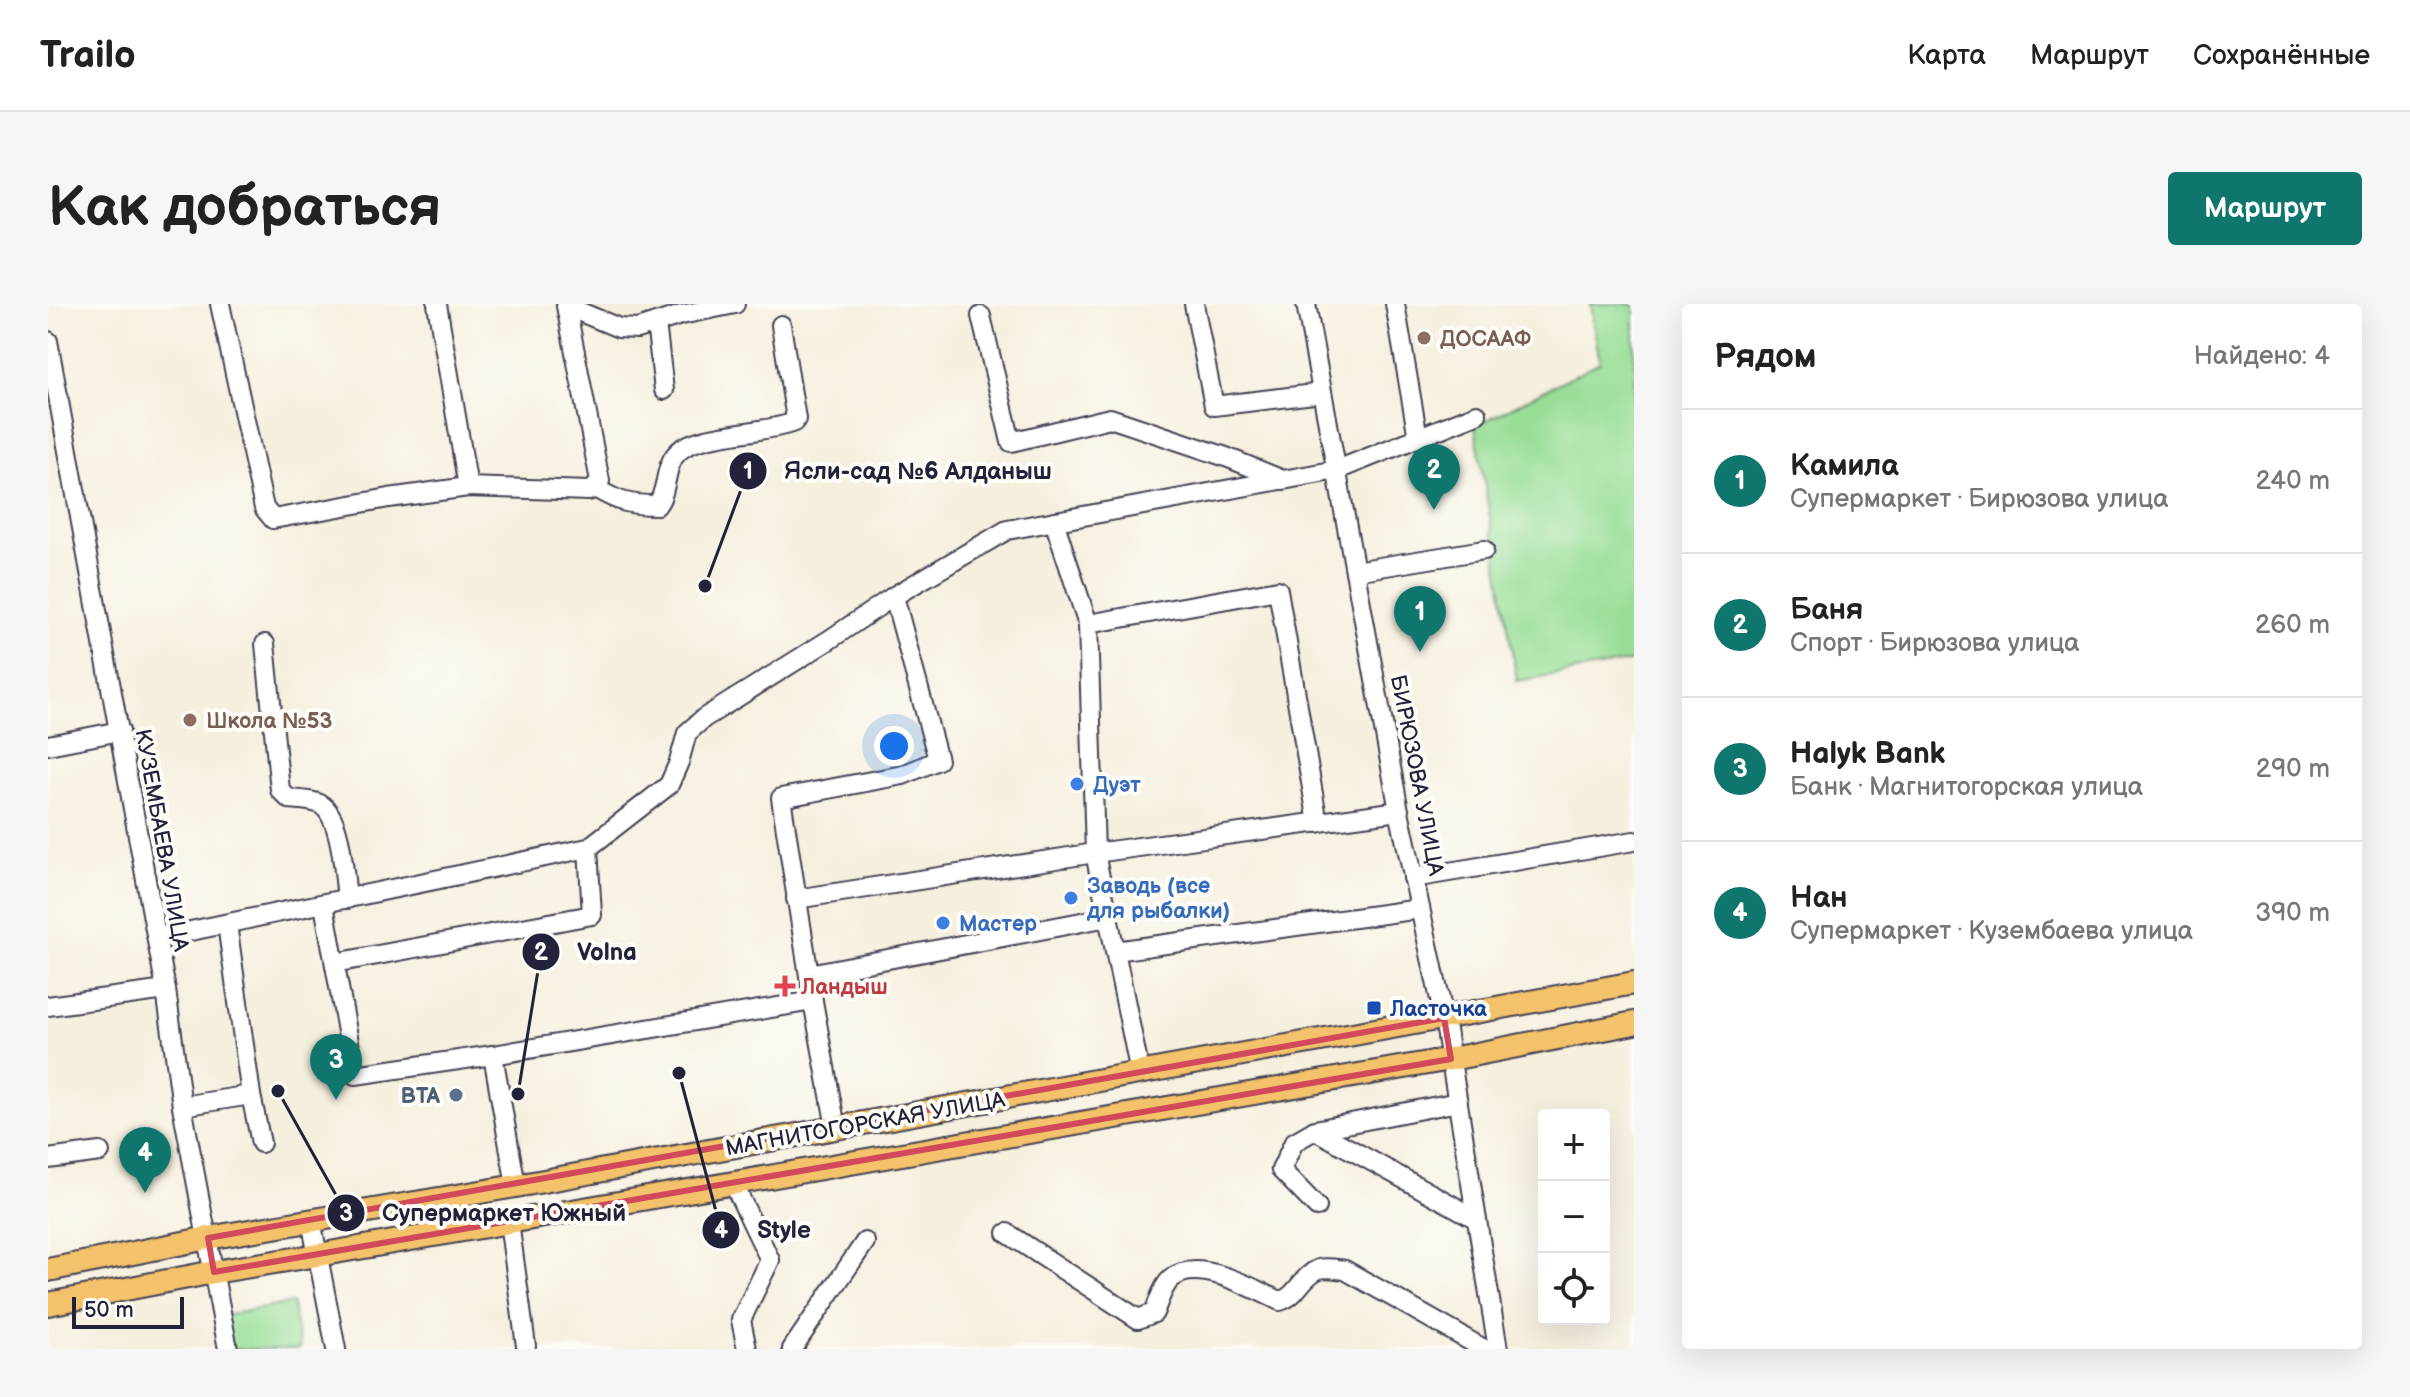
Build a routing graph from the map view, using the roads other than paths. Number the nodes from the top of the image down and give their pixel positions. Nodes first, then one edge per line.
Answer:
1 (220, 304) edge
2 (437, 304) edge
3 (735, 304) edge
4 (1194, 304) edge
5 (1306, 304) edge
6 (1395, 304) edge
7 (566, 305) edge
8 (981, 316) dead end
9 (656, 323) junction
10 (781, 325) dead end
11 (48, 341) edge
12 (664, 390) dead end
13 (1322, 393) junction
14 (1477, 414) dead end
15 (1418, 438) junction
16 (1337, 470) junction
17 (1283, 480) junction
18 (468, 487) junction
19 (595, 488) junction
20 (1054, 521) junction
21 (1484, 550) dead end
22 (1355, 571) junction
23 (894, 596) junction
24 (1088, 624) junction
25 (265, 644) dead end
26 (120, 731) junction
27 (48, 745) edge
28 (1399, 811) junction
29 (1318, 823) junction
30 (1634, 841) edge
31 (588, 848) junction
32 (1095, 853) junction
33 (1413, 878) junction
34 (347, 899) junction
35 (796, 899) junction
36 (324, 905) junction
37 (1420, 909) junction
38 (1108, 917) junction
39 (227, 924) junction
40 (157, 938) junction
41 (1115, 951) junction
42 (335, 963) junction
43 (809, 974) junction
44 (1634, 983) edge
45 (166, 990) junction
46 (813, 1001) junction
47 (48, 1006) edge
48 (1444, 1018) junction
49 (1634, 1023) edge
50 (493, 1055) junction
51 (1451, 1059) junction
52 (1140, 1073) junction
53 (251, 1095) junction
54 (1458, 1102) junction
55 (182, 1106) junction
56 (836, 1128) junction
57 (1315, 1130) junction
58 (261, 1143) dead end
59 (100, 1152) dead end
60 (48, 1159) edge
61 (733, 1183) junction
62 (516, 1186) junction
63 (1317, 1207) dead end
64 (1475, 1218) junction
65 (311, 1220) junction
66 (509, 1222) junction
67 (1007, 1233) dead end
68 (208, 1238) junction
69 (865, 1242) dead end
70 (318, 1255) junction
71 (48, 1270) edge
72 (214, 1272) junction
73 (48, 1304) edge
74 (526, 1346) dead end
75 (228, 1349) edge
76 (336, 1349) edge
77 (747, 1349) edge
78 (792, 1349) edge
79 (1484, 1349) edge
80 (1498, 1349) edge

1 - 18 street
2 - 18 street
3 - 9 street
4 - 13 street
5 - 13 street, БИРЮЗОВА УЛИЦА
6 - 15 street
7 - 9 street
7 - 19 street
8 - 17 street
9 - 12 street
10 - 19 street
11 - 26 street, КУЗЕМБАЕВА УЛИЦА
13 - 16 street, БИРЮЗОВА УЛИЦА
14 - 15 street
15 - 16 street
16 - 17 street
16 - 22 street, БИРЮЗОВА УЛИЦА
17 - 20 street
18 - 19 street
20 - 23 street
20 - 24 street
21 - 22 street
22 - 28 street, БИРЮЗОВА УЛИЦА
23 - 31 street
23 - 35 street
24 - 29 street
24 - 32 street
25 - 34 street
26 - 27 street
26 - 40 street, КУЗЕМБАЕВА УЛИЦА
28 - 29 street
28 - 33 street, БИРЮЗОВА УЛИЦА
29 - 32 street
30 - 33 street
31 - 34 street
31 - 42 street
32 - 35 street
32 - 38 street
33 - 37 street, БИРЮЗОВА УЛИЦА
34 - 36 street
35 - 43 street
36 - 39 street
36 - 42 street
37 - 41 street
37 - 48 street, БИРЮЗОВА УЛИЦА
38 - 41 street
38 - 43 street
39 - 40 street
39 - 53 street
40 - 45 street, КУЗЕМБАЕВА УЛИЦА
41 - 52 street
42 - 50 street
43 - 46 street
44 - 48 main road, МАГНИТОГОРСКАЯ УЛИЦА
45 - 47 street
45 - 55 street, КУЗЕМБАЕВА УЛИЦА
46 - 50 street
46 - 56 street
48 - 51 street, БИРЮЗОВА УЛИЦА
48 - 52 main road, МАГНИТОГОРСКАЯ УЛИЦА
49 - 51 main road, МАГНИТОГОРСКАЯ УЛИЦА
50 - 62 street
51 - 54 street
51 - 61 main road, МАГНИТОГОРСКАЯ УЛИЦА
52 - 56 main road, МАГНИТОГОРСКАЯ УЛИЦА
53 - 55 street
53 - 58 street
54 - 57 street
54 - 64 street
55 - 68 street, КУЗЕМБАЕВА УЛИЦА
56 - 62 main road, МАГНИТОГОРСКАЯ УЛИЦА
57 - 63 street
57 - 64 street
59 - 60 street
61 - 66 main road, МАГНИТОГОРСКАЯ УЛИЦА
61 - 77 street
62 - 65 main road, МАГНИТОГОРСКАЯ УЛИЦА
64 - 80 street
65 - 68 main road, МАГНИТОГОРСКАЯ УЛИЦА
65 - 70 street
66 - 70 main road, МАГНИТОГОРСКАЯ УЛИЦА
66 - 74 street
67 - 79 street
68 - 71 main road, МАГНИТОГОРСКАЯ УЛИЦА
68 - 72 street, КУЗЕМБАЕВА УЛИЦА
69 - 78 street
70 - 72 main road, МАГНИТОГОРСКАЯ УЛИЦА
70 - 76 street
72 - 73 main road, МАГНИТОГОРСКАЯ УЛИЦА
72 - 75 street, КУЗЕМБАЕВА УЛИЦА

